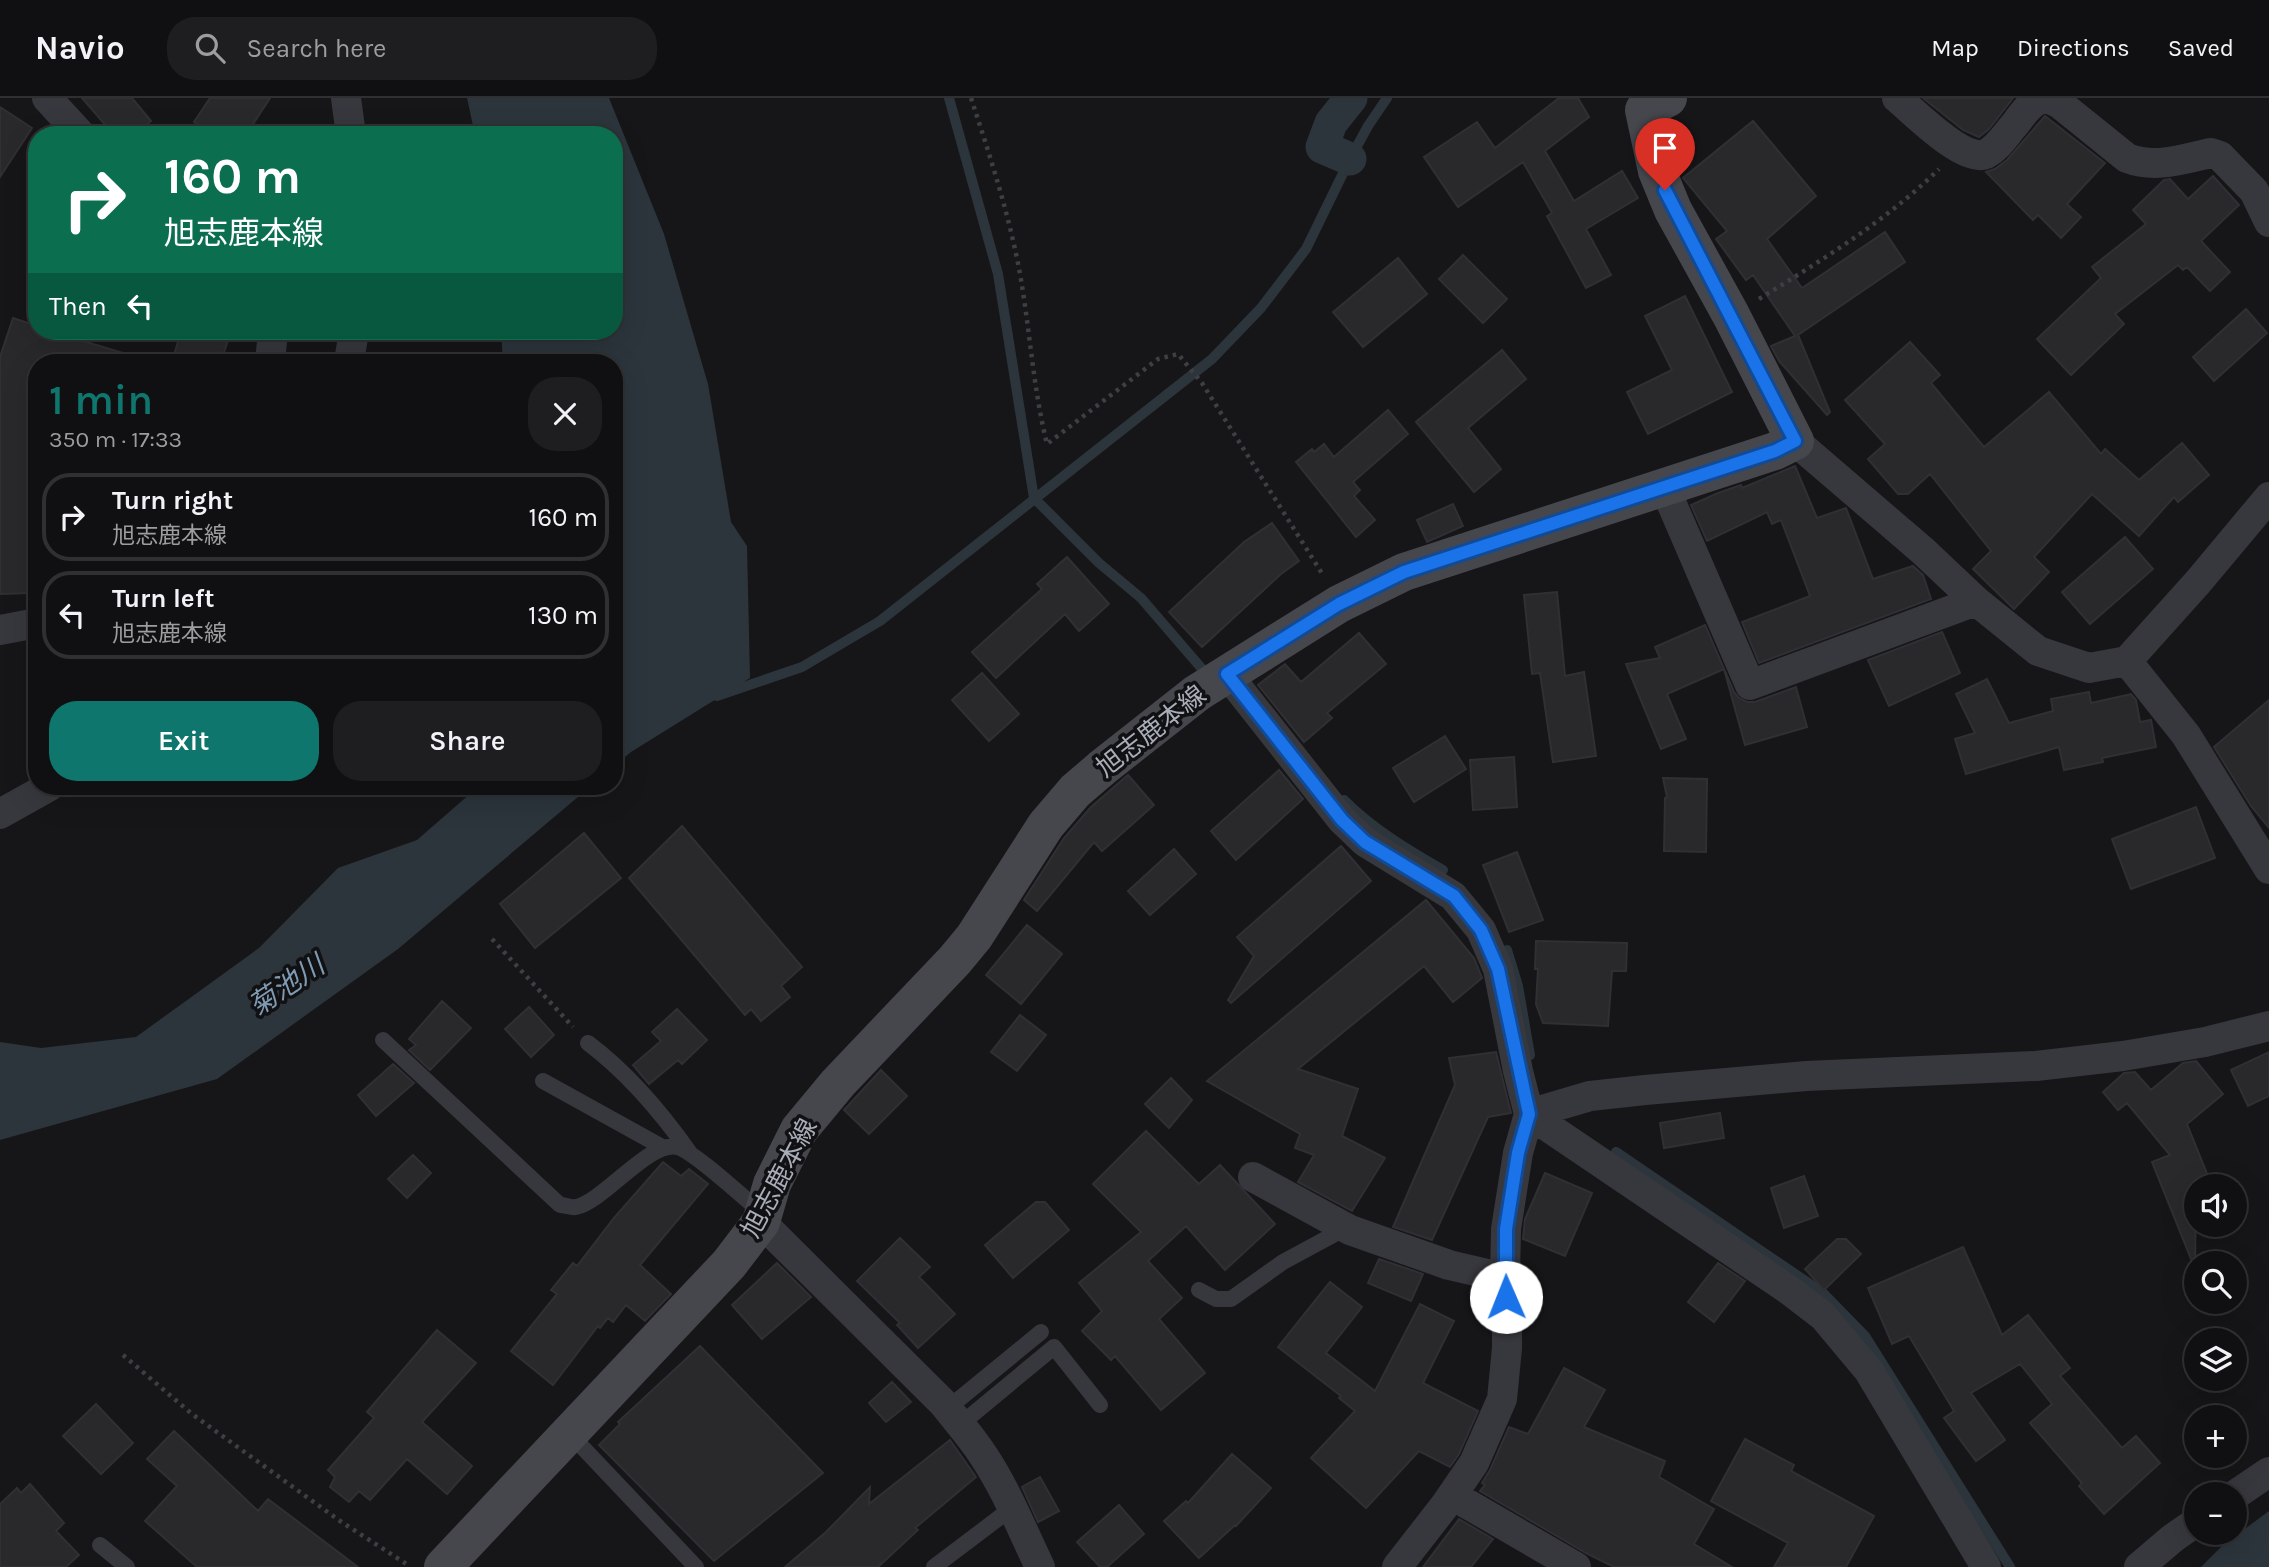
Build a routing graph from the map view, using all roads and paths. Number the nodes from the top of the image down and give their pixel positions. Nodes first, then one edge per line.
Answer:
1 (47, 98) edge
2 (346, 98) edge
3 (971, 98) edge
4 (1897, 98) edge
5 (2045, 98) edge
6 (1649, 102) edge
7 (73, 126) edge
8 (350, 126) edge
9 (1959, 149) junction
10 (2269, 222) edge
11 (1731, 315) junction
12 (1795, 441) junction
13 (1664, 486) junction
14 (2269, 497) edge
15 (1976, 601) junction
16 (1339, 604) junction
17 (28, 625) edge
18 (0, 630) edge
19 (2127, 661) junction
20 (1227, 674) junction
21 (34, 795) edge
22 (0, 814) edge
23 (2269, 869) edge
24 (492, 939) dead end
25 (2269, 1027) edge
26 (383, 1040) dead end
27 (588, 1043) joint
28 (543, 1081) dead end
29 (1529, 1114) junction
30 (664, 1148) junction
31 (692, 1155) junction
32 (1253, 1177) dead end
33 (762, 1219) junction
34 (1346, 1228) junction
35 (1504, 1278) junction
36 (1199, 1290) dead end
37 (1041, 1332) dead end
38 (123, 1355) dead end
39 (1100, 1405) dead end
40 (954, 1416) junction
41 (569, 1433) junction
42 (2269, 1472) edge
43 (2247, 1487) edge
44 (1452, 1495) junction
45 (1012, 1508) junction
46 (2184, 1530) edge
47 (100, 1545) dead end
48 (127, 1567) edge
49 (412, 1567) edge
50 (443, 1567) edge
51 (696, 1567) edge
52 (934, 1567) edge
53 (1040, 1567) edge
54 (1397, 1567) edge
55 (1576, 1567) edge
56 (1986, 1567) edge
57 (2139, 1567) edge

1 - 7 street
2 - 8 street
3 - 16 path
4 - 9 street
5 - 9 street
5 - 10 street
6 - 11 main road
9 - 11 path
11 - 12 main road
12 - 13 main road, 旭志鹿本線
12 - 15 street
13 - 15 street
13 - 16 main road, 旭志鹿本線
14 - 19 street
15 - 19 street
16 - 20 main road, 旭志鹿本線
17 - 18 street
19 - 23 street
20 - 29 street
20 - 33 main road, 旭志鹿本線
21 - 22 street
24 - 27 path
25 - 29 street
26 - 30 lane
27 - 31 lane
28 - 30 lane
29 - 35 street
29 - 56 street
30 - 31 lane
31 - 33 lane
32 - 34 street
33 - 40 street
33 - 41 main road, 旭志鹿本線
34 - 35 street
34 - 36 lane
35 - 44 street
37 - 40 lane
38 - 49 path
39 - 40 lane
40 - 45 street
41 - 50 main road, 旭志鹿本線
41 - 51 lane
42 - 43 street
44 - 54 street
44 - 55 street
45 - 52 lane
45 - 53 street
46 - 57 street
47 - 48 lane

